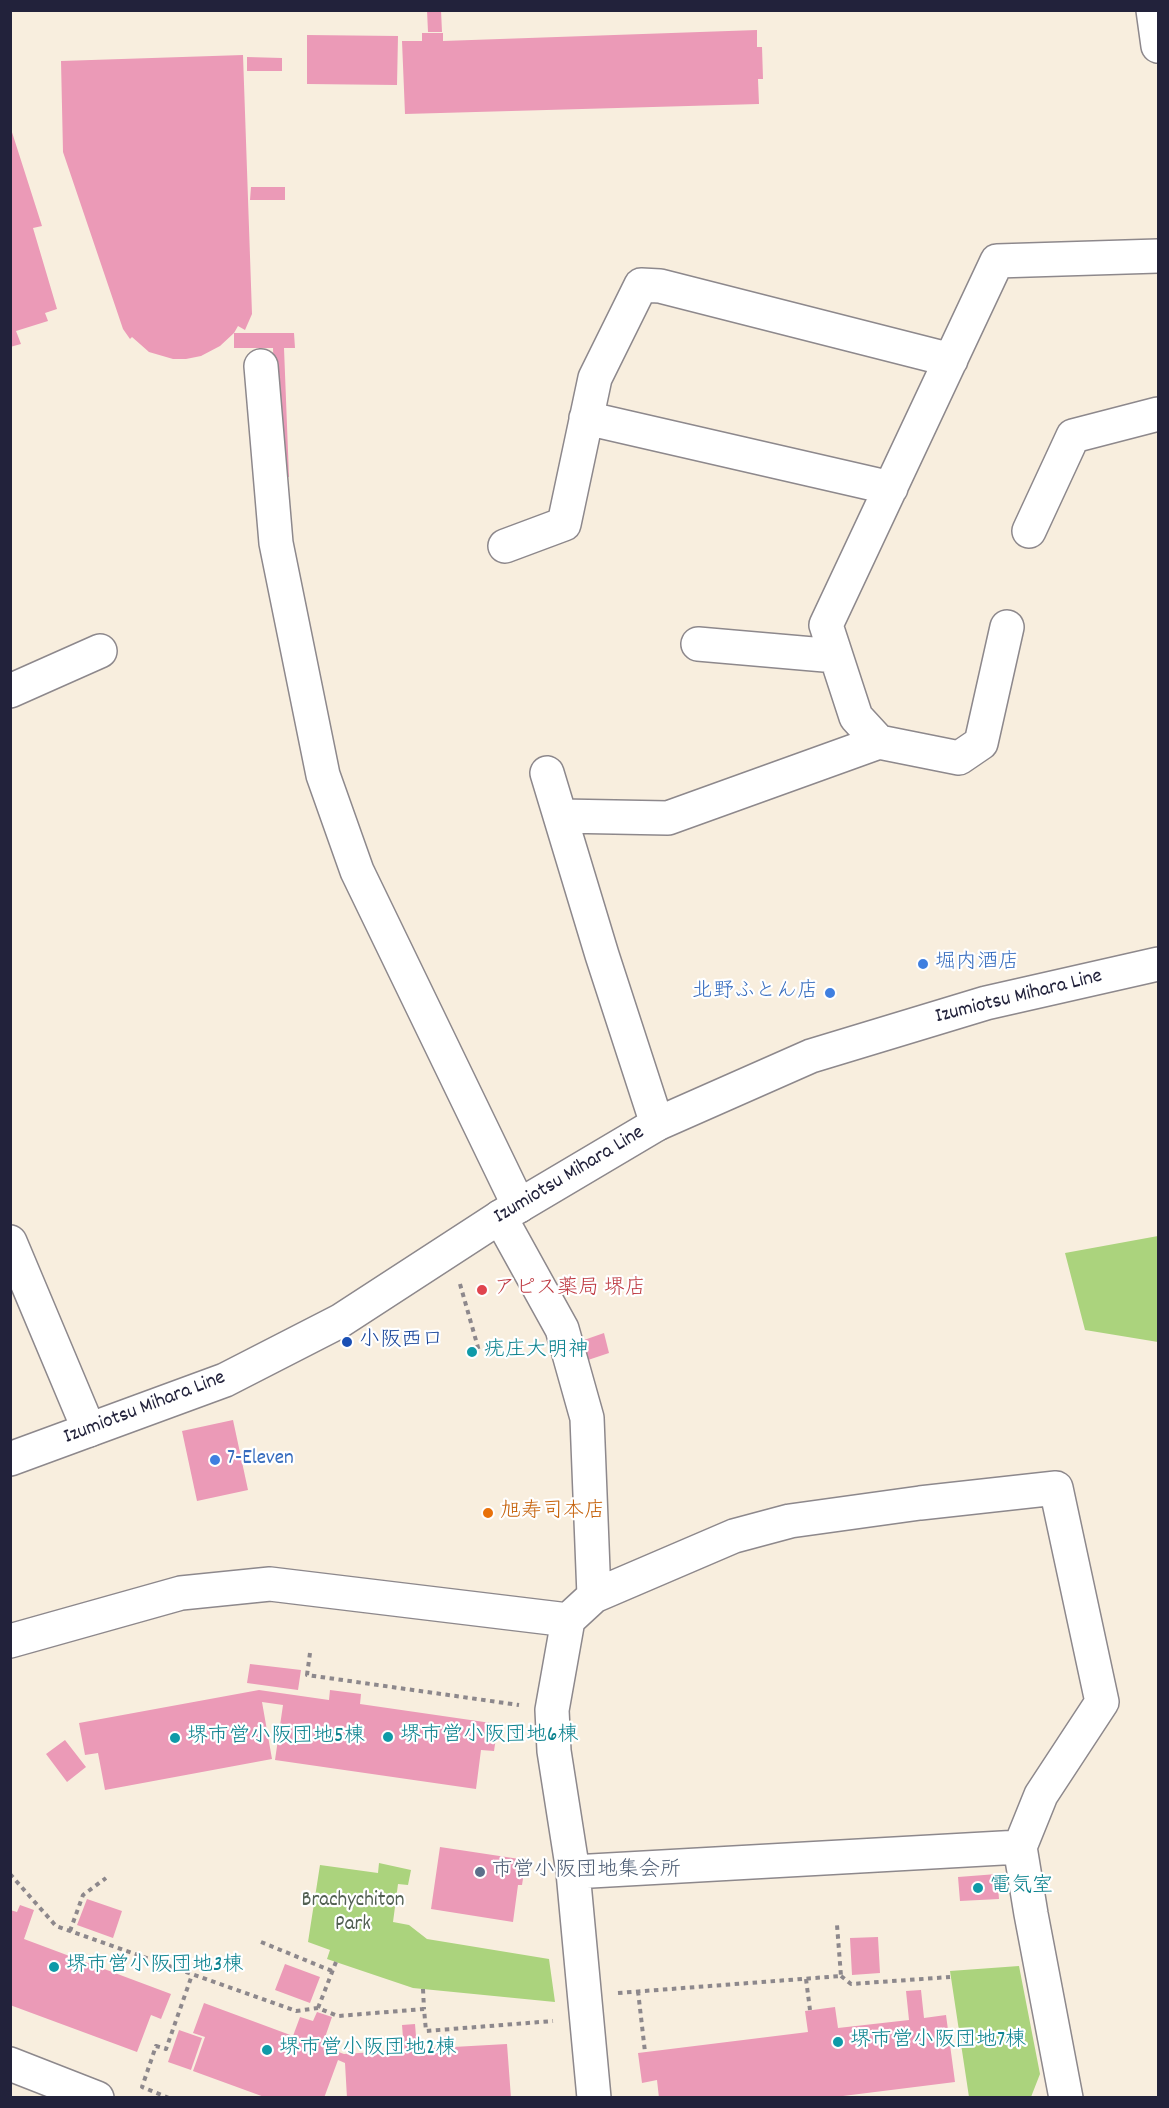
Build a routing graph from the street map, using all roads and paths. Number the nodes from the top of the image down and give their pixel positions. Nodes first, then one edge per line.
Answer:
1 (1153, 10) edge
2 (1158, 46) edge
3 (1158, 256) edge
4 (951, 360) junction
5 (261, 366) dead end
6 (1158, 414) edge
7 (586, 418) junction
8 (891, 488) junction
9 (1029, 531) dead end
10 (505, 546) dead end
11 (1007, 627) dead end
12 (698, 644) dead end
13 (100, 651) dead end
14 (836, 656) junction
15 (10, 691) edge
16 (879, 742) junction
17 (547, 773) dead end
18 (561, 816) junction
19 (1158, 964) edge
20 (657, 1124) junction
21 (509, 1211) junction
22 (10, 1242) edge
23 (458, 1276) dead end
24 (472, 1352) dead end
25 (89, 1430) junction
26 (10, 1459) edge
27 (594, 1596) junction
28 (568, 1620) junction
29 (10, 1641) edge
30 (310, 1653) dead end
31 (552, 1710) junction
32 (1020, 1847) junction
33 (573, 1872) junction
34 (10, 1874) edge
35 (106, 1878) dead end
36 (837, 1925) dead end
37 (70, 1932) junction
38 (261, 1942) dead end
39 (336, 1962) dead end
40 (332, 1971) junction
41 (192, 1975) junction
42 (841, 1976) junction
43 (951, 1977) dead end
44 (806, 1979) junction
45 (423, 1989) dead end
46 (638, 1991) junction
47 (585, 2007) junction
48 (318, 2008) junction
49 (424, 2009) junction
50 (810, 2010) dead end
51 (645, 2052) dead end
52 (10, 2064) edge
53 (97, 2097) edge
54 (169, 2097) edge
55 (594, 2097) edge
56 (1066, 2097) edge

1 - 2 street
3 - 4 street
4 - 7 street
4 - 8 street
5 - 21 street
6 - 9 street
7 - 8 street
7 - 10 street
8 - 14 street
11 - 16 street
12 - 14 street
13 - 15 street
14 - 16 street
16 - 18 street
17 - 18 street
18 - 20 street
19 - 20 street, Izumiotsu Mihara Line
20 - 21 street, Izumiotsu Mihara Line
21 - 25 street, Izumiotsu Mihara Line
21 - 27 street
22 - 25 street
23 - 24 path
25 - 26 street, Izumiotsu Mihara Line
27 - 28 street
27 - 32 street
28 - 29 street
28 - 31 street
30 - 31 path
31 - 33 street
32 - 33 street
32 - 56 street
33 - 47 street
34 - 37 path
35 - 37 path
36 - 42 path
37 - 41 path
38 - 40 path
39 - 40 path
40 - 48 path
41 - 48 path
41 - 54 path
42 - 43 path
42 - 44 path
44 - 46 path
44 - 50 path
45 - 49 path
46 - 47 path
46 - 51 path
47 - 49 path
47 - 55 street
48 - 49 path
52 - 53 street

